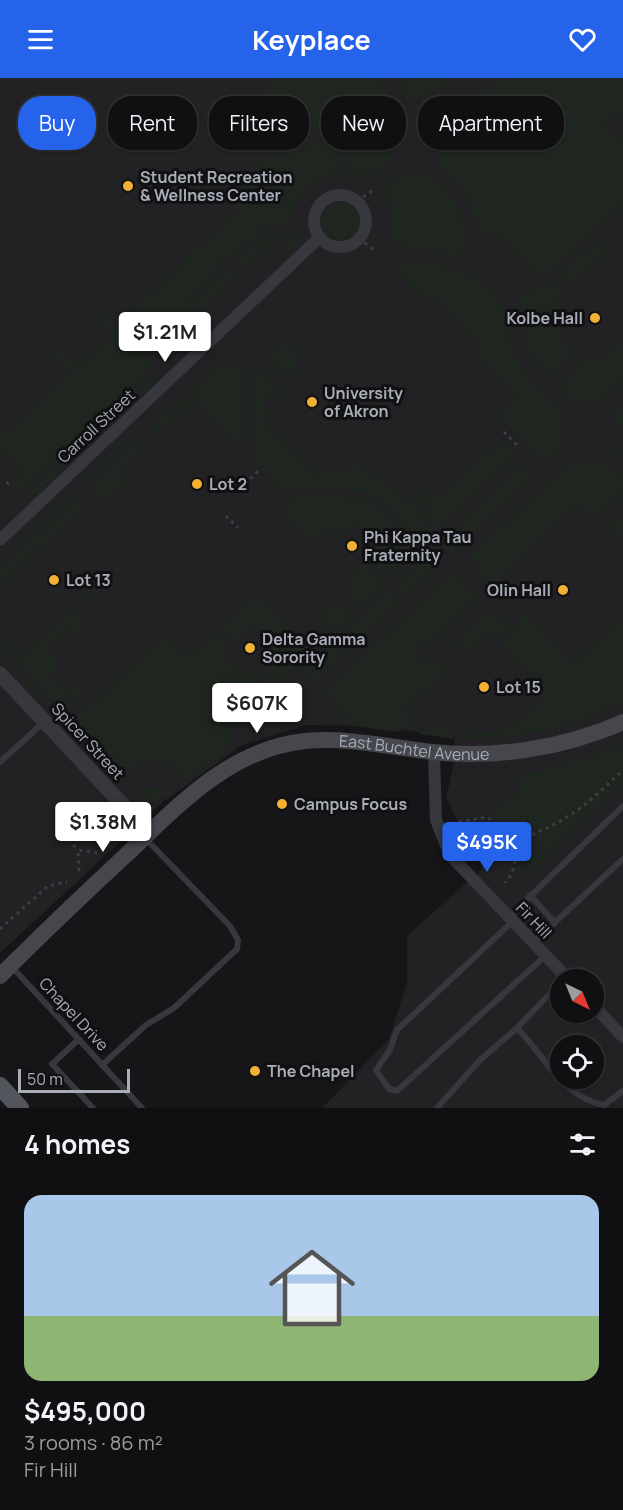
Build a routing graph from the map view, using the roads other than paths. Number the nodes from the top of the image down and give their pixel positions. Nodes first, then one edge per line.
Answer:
1 (320, 237) junction
2 (0, 540) edge
3 (0, 674) edge
4 (45, 722) junction
5 (621, 727) edge
6 (434, 752) junction
7 (0, 762) edge
8 (623, 806) edge
9 (147, 835) junction
10 (623, 859) edge
11 (530, 895) junction
12 (511, 919) junction
13 (555, 922) junction
14 (533, 943) junction
15 (546, 955) junction
16 (557, 969) edge
17 (5, 970) edge
18 (550, 994) edge
19 (604, 1017) edge
20 (517, 1028) junction
21 (623, 1037) edge
22 (79, 1040) junction
23 (102, 1065) junction
24 (0, 1086) edge
25 (623, 1091) edge
26 (612, 1101) junction
27 (20, 1108) edge
28 (93, 1108) edge
29 (142, 1108) edge
30 (437, 1108) edge
31 (618, 1108) edge

1 - 1 street
1 - 2 street, Carroll Street
3 - 4 street, Spicer Street
4 - 7 lane
4 - 9 street, Spicer Street
5 - 6 main road, East Buchtel Avenue
6 - 9 main road, East Buchtel Avenue
6 - 12 street, Fir Hill
8 - 11 lane
9 - 17 main road, East Buchtel Avenue
9 - 23 lane
10 - 13 lane
11 - 12 lane
11 - 13 lane
12 - 14 street, Fir Hill
12 - 15 lane
13 - 14 lane
14 - 15 street, Fir Hill
15 - 16 street, Fir Hill
17 - 22 lane, Chapel Drive
18 - 20 lane
19 - 21 street
20 - 26 lane
20 - 30 lane
22 - 23 lane, Chapel Drive
22 - 28 lane
23 - 29 lane, Chapel Drive
24 - 27 main road
25 - 26 lane
26 - 31 lane

